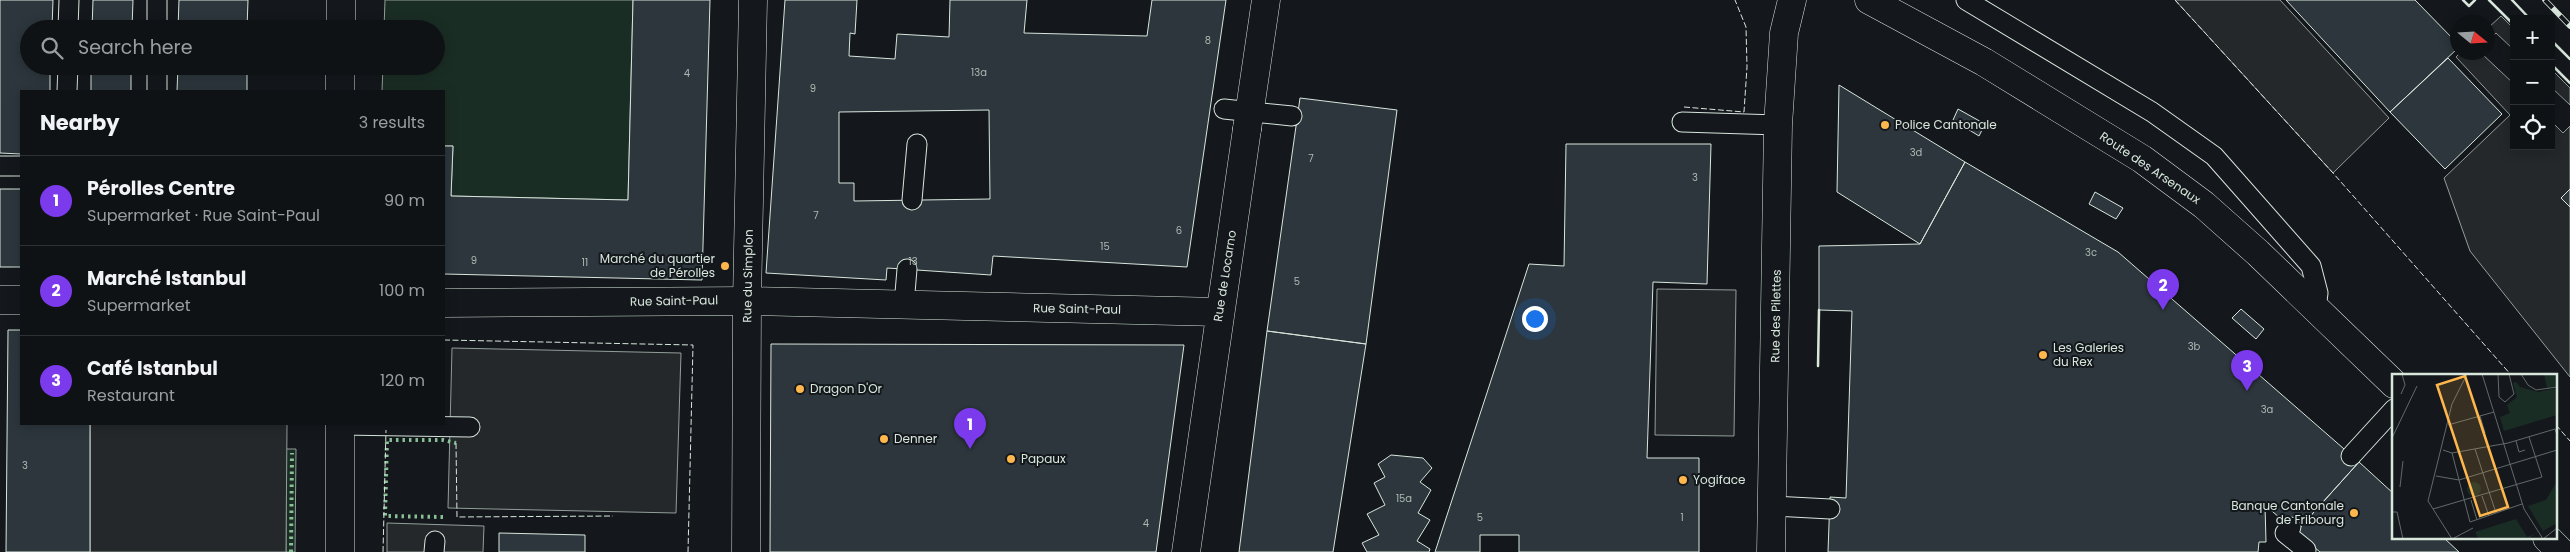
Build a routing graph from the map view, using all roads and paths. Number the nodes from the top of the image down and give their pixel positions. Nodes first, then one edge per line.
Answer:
1 (69, 0) edge
2 (157, 0) edge
3 (341, 0) edge
4 (753, 0) edge
5 (1266, 0) edge
6 (1792, 0) edge
7 (1869, 0) edge
8 (1966, 0) edge
9 (68, 20) edge
10 (157, 20) edge
11 (341, 20) edge
12 (68, 75) edge
13 (157, 75) edge
14 (340, 75) edge
15 (67, 90) edge
16 (157, 90) edge
17 (340, 90) edge
18 (1292, 116) dead end
19 (1241, 117) junction
20 (1682, 122) dead end
21 (1778, 125) junction
22 (917, 144) dead end
23 (0, 166) edge
24 (20, 166) edge
25 (912, 200) dead end
26 (907, 269) dead end
27 (0, 300) edge
28 (20, 300) edge
29 (747, 301) junction
30 (445, 303) edge
31 (904, 305) junction
32 (2316, 308) junction
33 (1220, 312) junction
34 (2392, 382) edge
35 (2392, 411) edge
36 (340, 425) edge
37 (383, 425) edge
38 (470, 427) dead end
39 (2351, 456) dead end
40 (1772, 506) junction
41 (1830, 509) dead end
42 (2291, 527) dead end
43 (2549, 540) edge
44 (2306, 550) dead end
45 (340, 552) edge
46 (746, 552) edge
47 (1186, 552) edge
48 (1772, 552) edge
49 (2561, 552) edge

1 - 9 lane
2 - 10 lane
3 - 11 street
4 - 29 street, Rue du Simplon
5 - 19 street, Rue de Locarno
6 - 21 street, Rue des Pilettes
7 - 32 street, Route des Arsenaux
8 - 32 lane
12 - 15 lane
13 - 16 lane
14 - 17 street
18 - 19 lane
19 - 33 street, Rue de Locarno
20 - 21 lane
21 - 40 street, Rue des Pilettes
22 - 25 lane
23 - 24 lane
26 - 31 lane
27 - 28 street
29 - 30 street, Rue Saint-Paul
29 - 31 street, Rue Saint-Paul
29 - 46 street, Rue du Simplon
31 - 33 street, Rue Saint-Paul
32 - 34 street, Route des Arsenaux
33 - 47 street, Rue de Locarno
35 - 39 lane
36 - 45 street
37 - 38 lane
40 - 41 lane
40 - 48 street, Rue des Pilettes
42 - 44 lane
43 - 49 street

